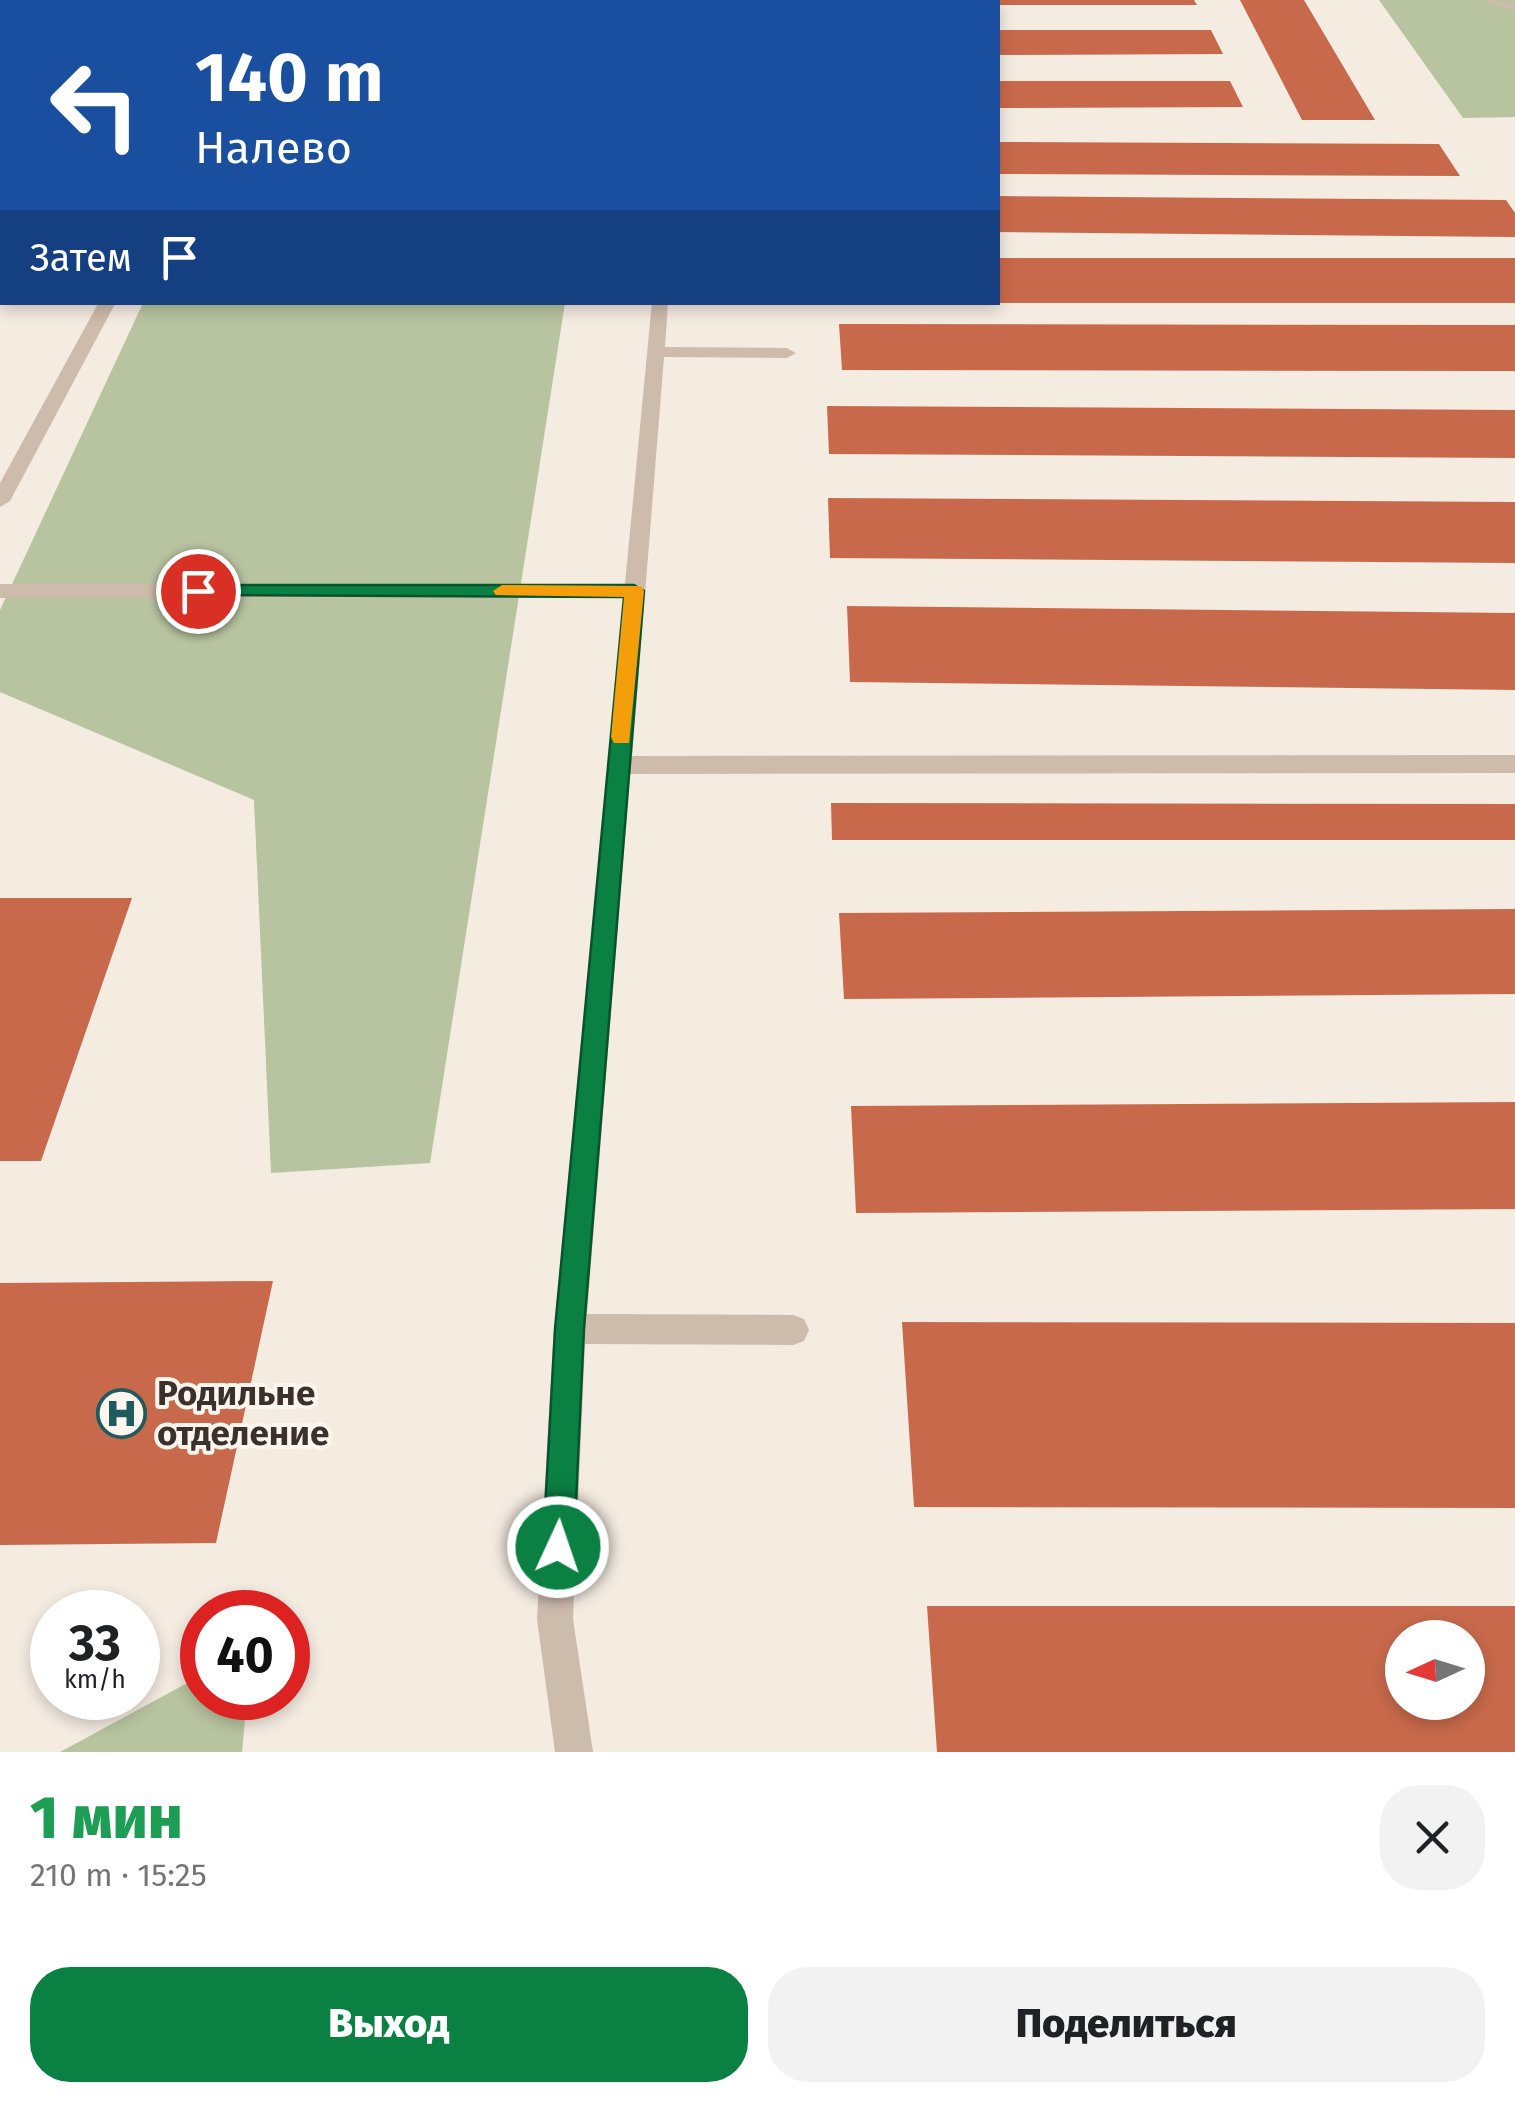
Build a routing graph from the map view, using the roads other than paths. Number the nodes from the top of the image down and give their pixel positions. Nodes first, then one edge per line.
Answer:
1 (1493, 0) edge
2 (1515, 7) edge
3 (106, 305) edge
4 (660, 305) edge
5 (656, 352) junction
6 (787, 353) dead end
7 (0, 501) edge
8 (0, 591) edge
9 (634, 591) junction
10 (1515, 764) edge
11 (619, 765) junction
12 (570, 1329) junction
13 (793, 1330) dead end
14 (574, 1752) edge

1 - 2 street
3 - 7 street
4 - 5 street
5 - 6 street
5 - 9 street
8 - 9 street
9 - 11 street
10 - 11 street
11 - 12 street
12 - 13 street
12 - 14 street

